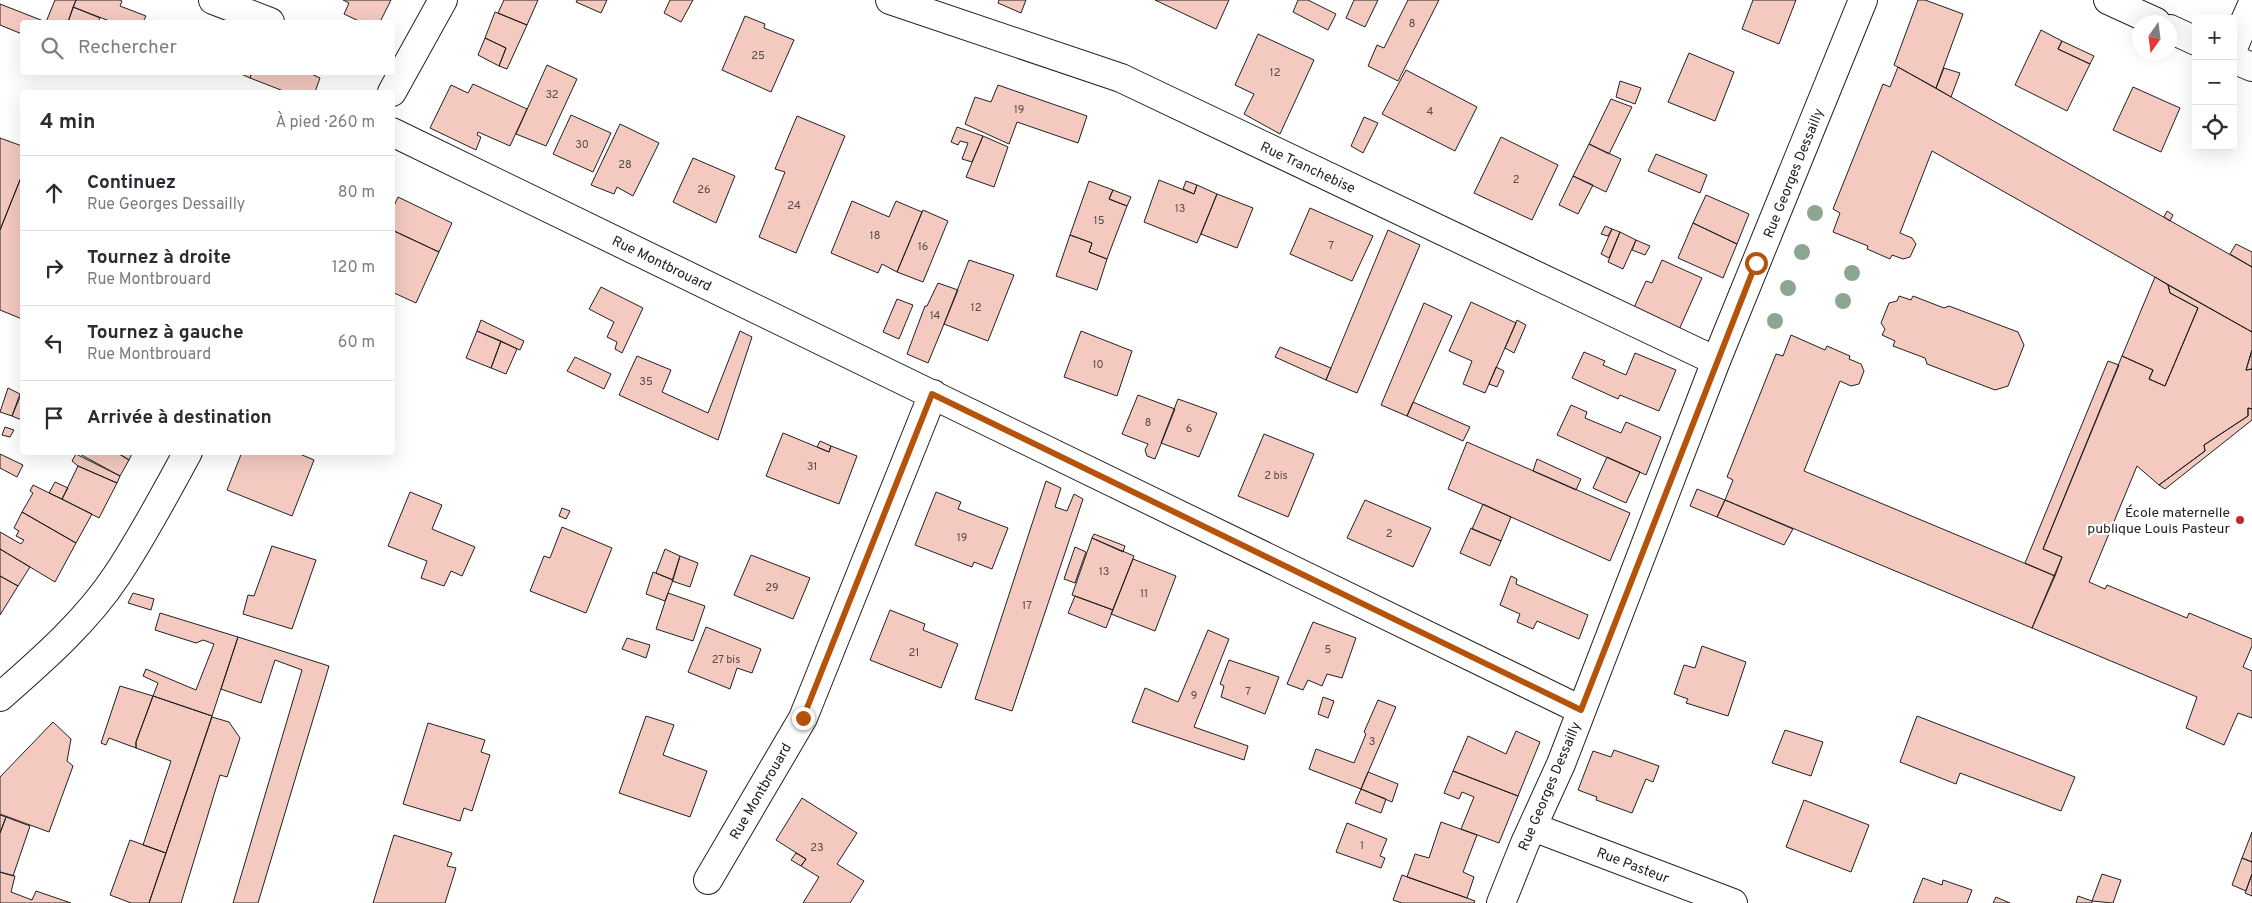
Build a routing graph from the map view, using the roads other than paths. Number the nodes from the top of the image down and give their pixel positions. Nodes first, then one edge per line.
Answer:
1 (213, 0) edge
2 (443, 0) edge
3 (890, 0) edge
4 (1863, 0) edge
5 (2108, 0) edge
6 (2252, 5) edge
7 (2141, 15) edge
8 (265, 20) edge
9 (2177, 32) edge
10 (2192, 39) edge
11 (2237, 39) edge
12 (2235, 60) edge
13 (2252, 67) edge
14 (396, 79) edge
15 (395, 133) edge
16 (1716, 361) junction
17 (932, 394) junction
18 (186, 455) edge
19 (0, 697) edge
20 (1581, 710) junction
21 (1533, 827) junction
22 (708, 880) dead end
23 (1501, 903) edge
24 (1733, 903) edge

1 - 8 street
2 - 14 street
3 - 16 street, Rue Tranchebise
4 - 16 street, Rue Georges Dessailly
5 - 7 street
6 - 11 street
9 - 10 street
12 - 13 street
15 - 17 street, Rue Montbrouard
16 - 20 street, Rue Georges Dessailly
17 - 20 street, Rue Montbrouard
17 - 22 street, Rue Montbrouard
18 - 19 street
20 - 21 street, Rue Georges Dessailly
21 - 23 street, Rue Georges Dessailly
21 - 24 street, Rue Pasteur

